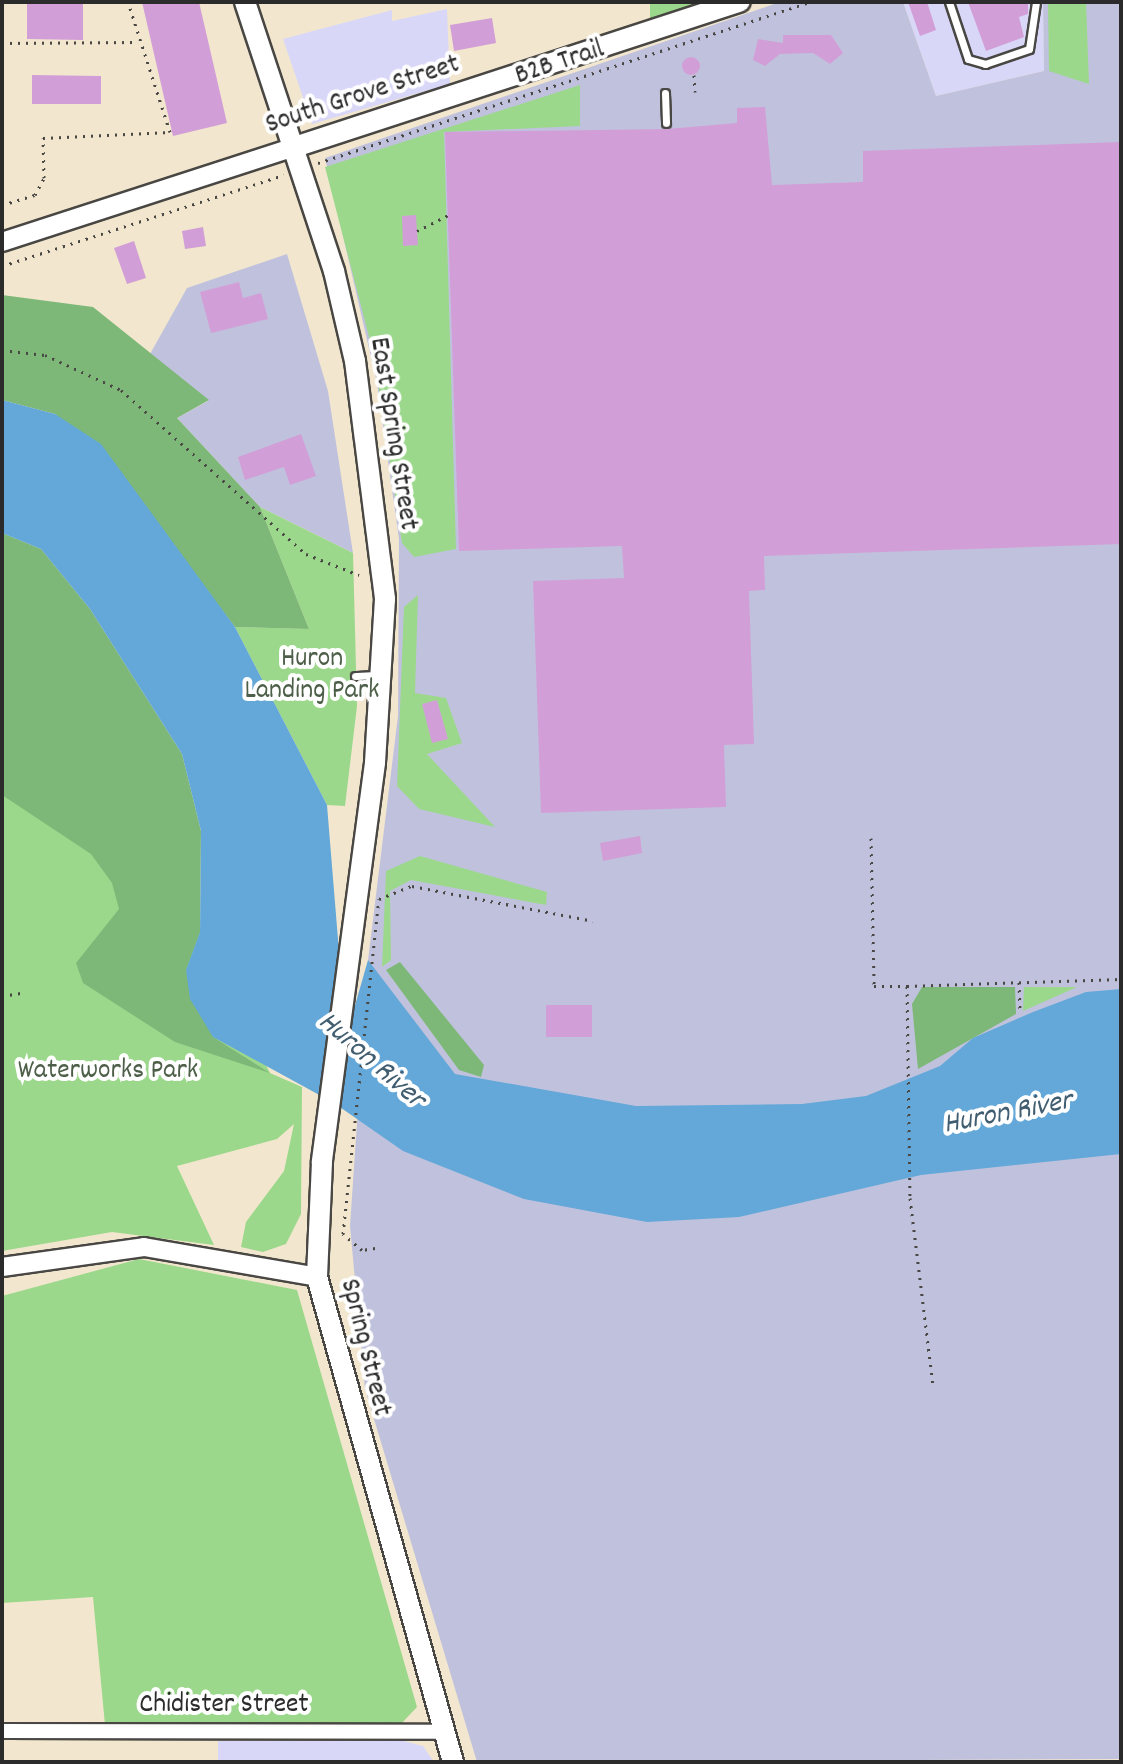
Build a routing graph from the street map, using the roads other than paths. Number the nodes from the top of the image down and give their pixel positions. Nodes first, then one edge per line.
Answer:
1 (245, 2) edge
2 (740, 2) edge
3 (949, 2) edge
4 (1036, 2) edge
5 (665, 93) dead end
6 (666, 123) dead end
7 (292, 148) junction
8 (2, 242) edge
9 (383, 675) junction
10 (355, 676) dead end
11 (360, 889) joint
12 (2, 1267) edge
13 (317, 1277) junction
14 (2, 1731) edge
15 (445, 1732) junction
16 (453, 1762) edge

1 - 7 main road, East Spring Street
2 - 7 main road, South Grove Street
3 - 4 lane
5 - 6 lane
7 - 8 street, South Grove Street
7 - 9 main road, East Spring Street
9 - 10 lane
9 - 11 main road, East Spring Street
11 - 13 main road, Spring Street
12 - 13 street
13 - 15 main road, Spring Street
14 - 15 street, Chidister Street
15 - 16 main road, Spring Street

